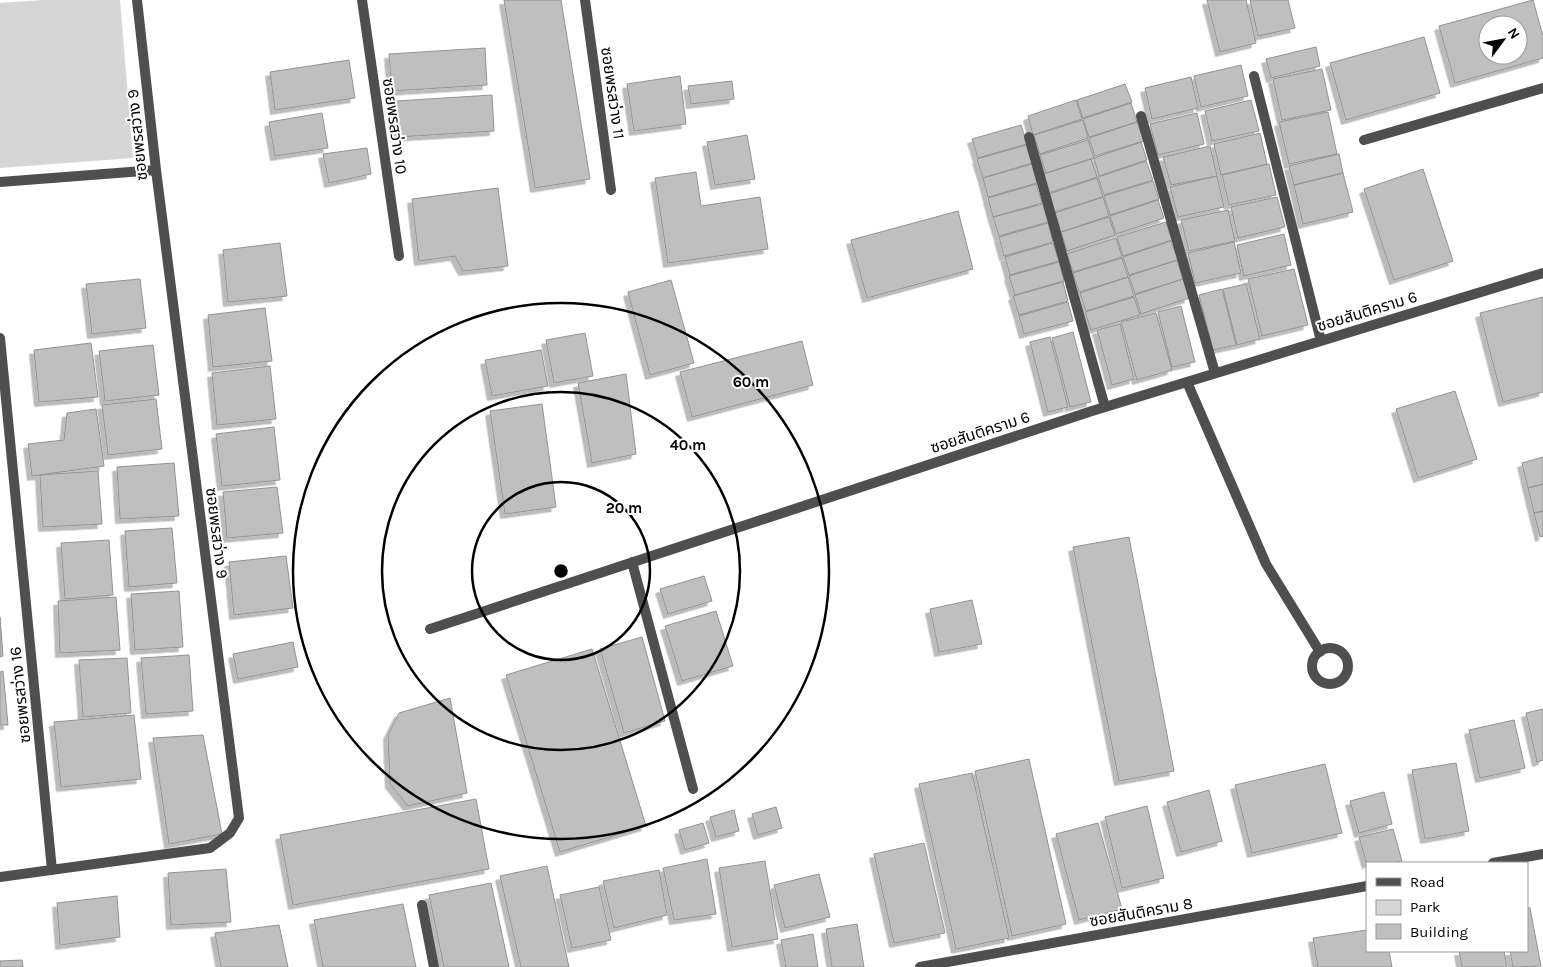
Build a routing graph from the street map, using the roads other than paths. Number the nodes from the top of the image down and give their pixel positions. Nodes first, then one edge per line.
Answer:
1 (137, 0) edge
2 (362, 0) edge
3 (585, 0) edge
4 (1254, 76) dead end
5 (1543, 88) edge
6 (1141, 116) dead end
7 (1029, 137) dead end
8 (1364, 140) dead end
9 (156, 170) junction
10 (0, 182) edge
11 (611, 190) dead end
12 (399, 256) dead end
13 (1543, 273) edge
14 (0, 338) edge
15 (1321, 341) junction
16 (1215, 373) junction
17 (1187, 382) junction
18 (1105, 407) junction
19 (632, 562) junction
20 (430, 628) dead end
21 (1320, 652) dead end
22 (693, 789) dead end
23 (1543, 854) edge
24 (1499, 862) edge
25 (52, 870) junction
26 (0, 877) edge
27 (1366, 886) edge
28 (422, 905) dead end
29 (434, 967) edge
30 (920, 967) edge

1 - 9 street, ซอยพรสว่าง 9
2 - 12 street, ซอยพรสว่าง 10
3 - 11 street, ซอยพรสว่าง 11
4 - 15 street
5 - 8 street
6 - 16 street
7 - 18 street
9 - 10 street
9 - 25 street, ซอยพรสว่าง 9
13 - 15 street, ซอยสันติคราม 6
14 - 25 street, ซอยพรสว่าง 16
15 - 16 street, ซอยสันติคราม 6
16 - 17 street, ซอยสันติคราม 6
17 - 18 street, ซอยสันติคราม 6
17 - 21 street
18 - 19 street, ซอยสันติคราม 6
19 - 20 street, ซอยสันติคราม 6
19 - 22 street
23 - 24 street
25 - 26 street, ซอยพรสว่าง 9
27 - 30 street, ซอยสันติคราม 8
28 - 29 street

